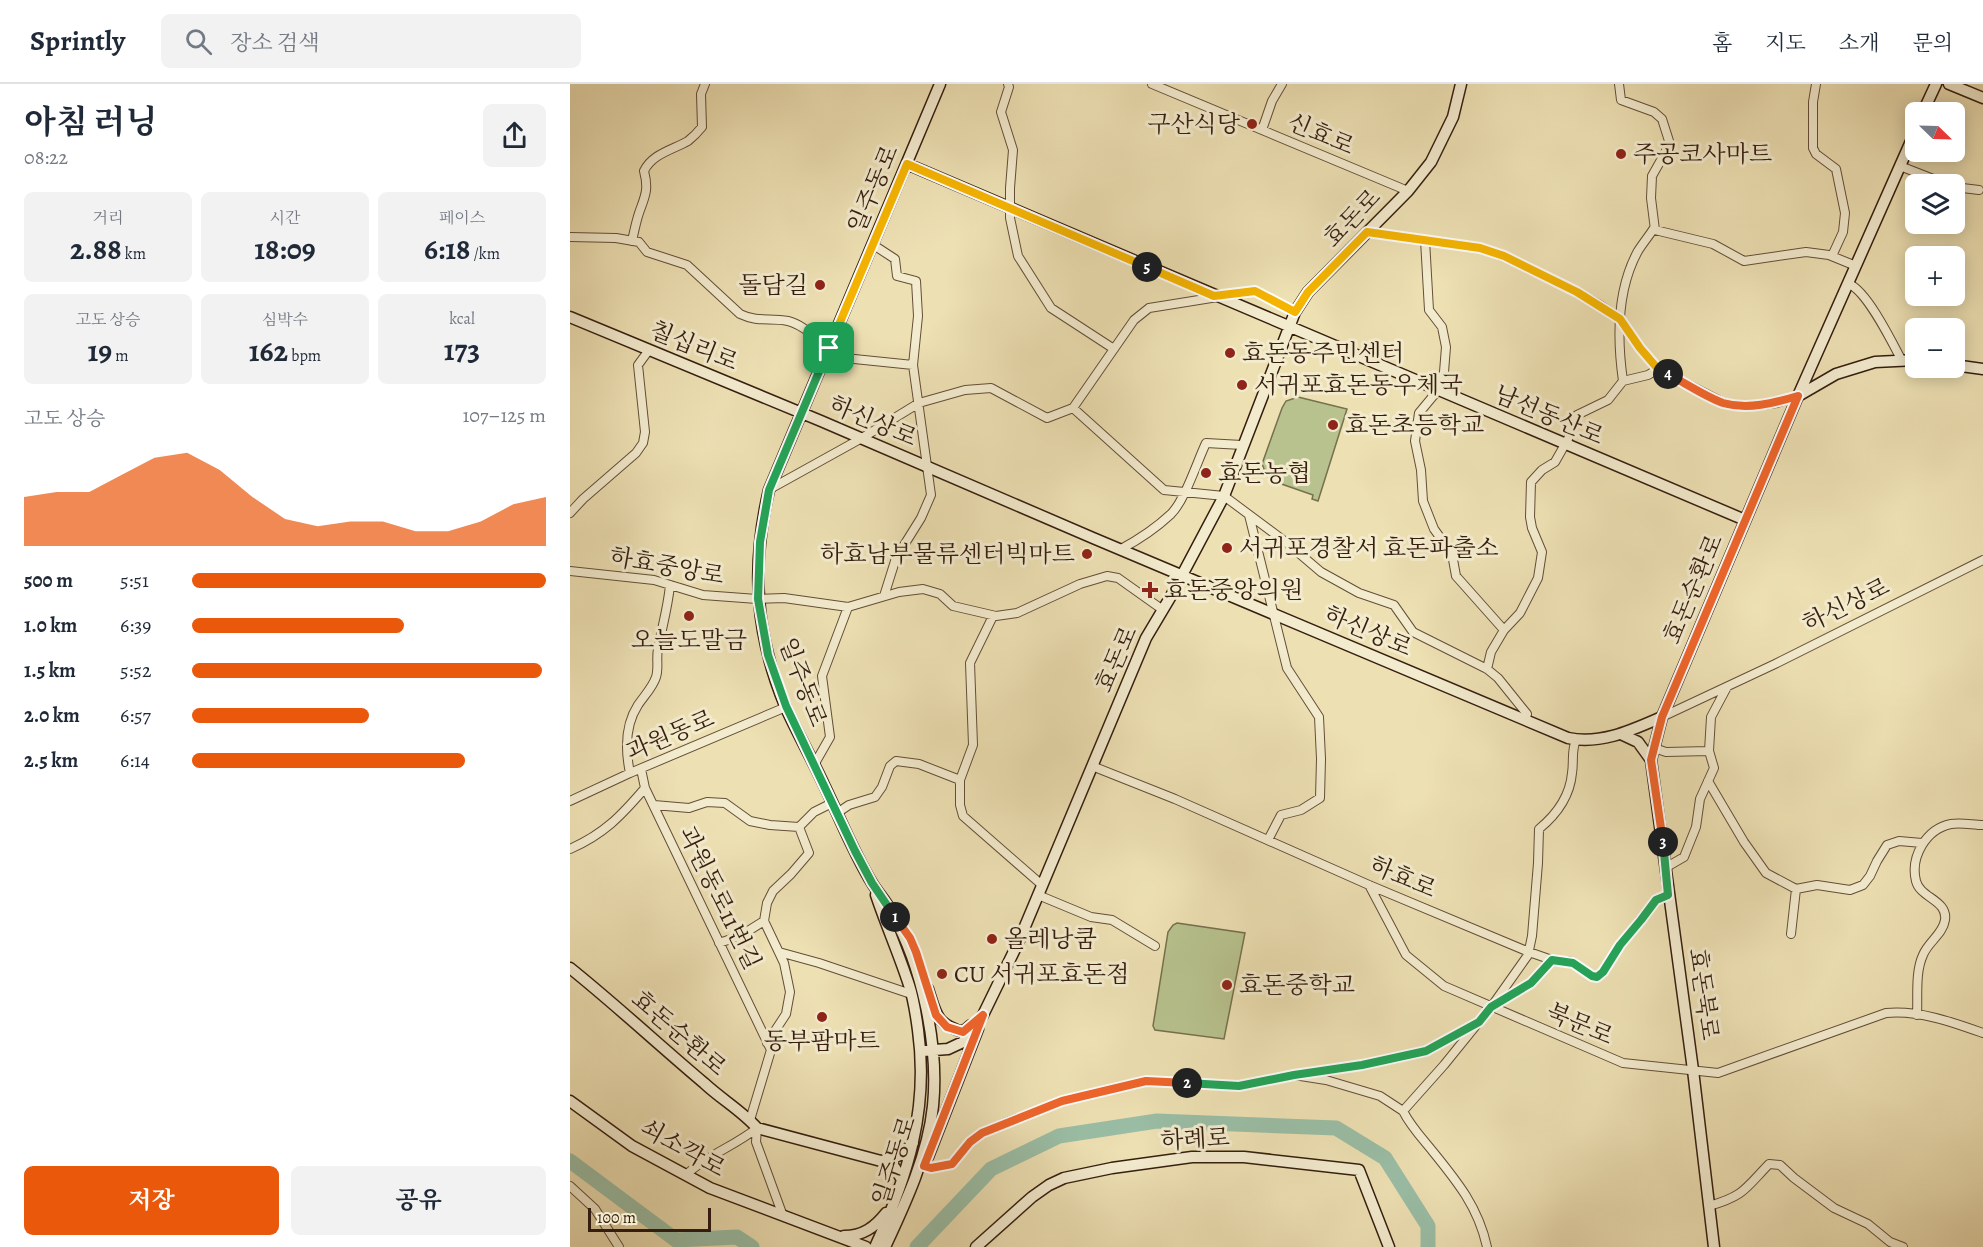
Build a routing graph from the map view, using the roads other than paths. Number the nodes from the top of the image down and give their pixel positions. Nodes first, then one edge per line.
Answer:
1 (705, 84) edge
2 (940, 84) edge
3 (1008, 84) edge
4 (1152, 84) edge
5 (1282, 84) edge
6 (1461, 84) edge
7 (1619, 84) edge
8 (1816, 84) edge
9 (1936, 84) edge
10 (1949, 84) edge
11 (1983, 98) edge
12 (1928, 102) edge
13 (1262, 130) junction
14 (1905, 155) edge
15 (907, 164) junction
16 (1900, 166) junction
17 (1920, 174) edge
18 (1965, 188) edge
19 (1979, 190) dead end
20 (1408, 191) junction
21 (1010, 208) junction
22 (1655, 229) junction
23 (1367, 232) junction
24 (570, 237) edge
25 (1425, 240) junction
26 (632, 241) junction
27 (872, 244) junction
28 (1832, 256) junction
29 (1856, 266) junction
30 (1849, 284) junction
31 (1214, 296) junction
32 (1295, 312) junction
33 (570, 317) edge
34 (1620, 319) junction
35 (1289, 326) junction
36 (1114, 349) junction
37 (649, 350) junction
38 (827, 352) junction
39 (1902, 361) junction
40 (1905, 361) edge
41 (913, 365) junction
42 (1965, 367) edge
43 (1658, 369) junction
44 (1983, 369) edge
45 (1623, 381) junction
46 (1436, 389) junction
47 (1798, 396) junction
48 (919, 403) junction
49 (1073, 408) junction
50 (802, 413) junction
51 (862, 438) junction
52 (1242, 445) junction
53 (1565, 445) junction
54 (928, 467) junction
55 (769, 490) junction
56 (1184, 492) junction
57 (1224, 496) junction
58 (570, 513) edge
59 (1250, 515) junction
60 (1745, 520) junction
61 (1121, 549) junction
62 (1983, 560) edge
63 (570, 571) edge
64 (1182, 574) junction
65 (670, 585) junction
66 (884, 596) junction
67 (758, 599) junction
68 (848, 607) junction
69 (1163, 610) junction
70 (1274, 614) junction
71 (993, 615) junction
72 (1504, 630) junction
73 (1487, 669) junction
74 (1727, 686) junction
75 (786, 706) junction
76 (1662, 717) junction
77 (1525, 720) junction
78 (1621, 734) junction
79 (1576, 740) junction
80 (1654, 748) junction
81 (1709, 751) junction
82 (1651, 760) junction
83 (814, 765) junction
84 (1092, 766) junction
85 (641, 769) junction
86 (630, 773) junction
87 (960, 780) junction
88 (1708, 782) junction
89 (645, 789) junction
90 (570, 801) edge
91 (654, 805) junction
92 (835, 808) junction
93 (1983, 825) edge
94 (799, 827) junction
95 (1268, 840) junction
96 (1922, 843) junction
97 (570, 849) edge
98 (1665, 868) junction
99 (872, 883) junction
100 (1369, 885) junction
101 (1796, 889) junction
102 (1040, 890) junction
103 (1668, 895) junction
104 (893, 913) junction
105 (764, 921) junction
106 (1791, 934) dead end
107 (719, 943) junction
108 (1155, 946) dead end
109 (778, 952) junction
110 (1529, 952) junction
111 (1552, 960) junction
112 (571, 970) edge
113 (911, 994) junction
114 (1491, 1007) junction
115 (983, 1015) junction
116 (1917, 1015) junction
117 (1479, 1022) junction
118 (1983, 1033) edge
119 (767, 1043) junction
120 (921, 1050) junction
121 (933, 1050) junction
122 (1693, 1071) junction
123 (1294, 1075) junction
124 (570, 1101) edge
125 (1403, 1111) junction
126 (753, 1124) junction
127 (914, 1141) junction
128 (881, 1161) junction
129 (924, 1166) junction
130 (687, 1174) junction
131 (902, 1180) junction
132 (570, 1186) edge
133 (894, 1202) junction
134 (1709, 1206) junction
135 (783, 1216) junction
136 (896, 1222) junction
137 (838, 1236) junction
138 (620, 1247) edge
139 (866, 1247) edge
140 (875, 1247) edge
141 (885, 1247) edge
142 (976, 1247) edge
143 (1389, 1247) edge
144 (1487, 1247) edge
145 (1714, 1247) edge
146 (1903, 1247) edge

1 - 26 street
2 - 15 street, 일주동로
3 - 21 street
4 - 13 street, 신효로
5 - 13 street
6 - 20 street, 효돈로
7 - 22 street
8 - 28 street
9 - 12 street
10 - 11 street
13 - 20 street, 신효로
14 - 16 street, 효돈순환로
15 - 21 street, 남선동산로
15 - 27 street, 일주동로
16 - 17 street
16 - 29 street, 효돈순환로
18 - 19 street
20 - 23 street, 효돈로
21 - 31 street, 남선동산로
21 - 36 street
22 - 28 street
22 - 34 street
23 - 25 street
23 - 32 street, 효돈로
24 - 26 street
25 - 34 street
25 - 46 street
26 - 38 street
27 - 38 street, 일주동로
27 - 41 street
28 - 29 street
29 - 30 street, 효돈순환로
30 - 39 street
30 - 47 street, 효돈순환로
31 - 32 street
31 - 35 street, 남선동산로
31 - 36 street
32 - 35 street, 효돈로
33 - 37 street, 칠십리로
34 - 43 street
34 - 45 street
35 - 46 street, 남선동산로
35 - 52 street, 효돈로
36 - 49 street
37 - 50 street, 칠십리로
37 - 58 street
38 - 41 street
38 - 50 street, 일주동로
39 - 40 street
39 - 47 street
41 - 48 street
42 - 44 street
43 - 45 street
43 - 47 street
45 - 53 street
46 - 53 street, 남선동산로
46 - 72 street
47 - 60 street, 효돈순환로
48 - 49 street
48 - 51 street
48 - 54 street
49 - 56 street
50 - 51 street, 하신상로
50 - 55 street, 일주동로
51 - 54 street, 하신상로
51 - 55 street
52 - 56 street
52 - 57 street, 효돈로
53 - 60 street, 남선동산로
53 - 72 street
54 - 61 street, 하신상로
54 - 66 street, 하신상로
55 - 67 street, 일주동로
56 - 57 street
56 - 61 street
57 - 59 street
57 - 64 street, 효돈로
59 - 70 street
59 - 73 street
60 - 76 street, 효돈순환로
61 - 64 street, 하신상로
62 - 74 street, 하신상로
63 - 65 street, 하효중앙로
64 - 69 street, 효돈로
64 - 70 street, 하신상로
65 - 67 street, 하효중앙로
65 - 86 street
66 - 68 street, 하효중앙로
66 - 71 street, 하효중앙로
67 - 68 street, 하효중앙로
67 - 75 street, 일주동로
68 - 83 street
69 - 71 street, 하효중앙로
69 - 84 street, 효돈로
70 - 77 street, 하신상로
70 - 95 street
71 - 87 street
72 - 73 street
73 - 77 street
74 - 76 street, 하신상로
74 - 81 street
75 - 83 street, 일주동로
75 - 85 street, 과원동로
76 - 78 street, 하신상로
76 - 80 street, 효돈순환로
77 - 79 street, 하신상로
78 - 79 street, 하신상로
78 - 82 street
79 - 110 street
80 - 81 street
80 - 82 street, 효돈북로
81 - 88 street
82 - 98 street, 효돈북로
83 - 92 street, 일주동로
84 - 95 street, 하효로
84 - 102 street, 효돈로
85 - 86 street, 과원동로
85 - 89 street, 과원동로11번길
86 - 90 street, 과원동로
87 - 92 street
87 - 102 street
88 - 98 street
88 - 101 street
89 - 91 street, 과원동로11번길
89 - 97 street
91 - 94 street
91 - 107 street, 과원동로11번길
92 - 94 street
92 - 99 street, 일주동로
93 - 96 street
94 - 105 street
95 - 100 street, 하효로
96 - 101 street
96 - 116 street
98 - 103 street, 효돈북로
99 - 104 street, 일주동로
99 - 113 street, 일주동로
100 - 110 street, 하효로
100 - 114 street, 북문로
101 - 106 street
102 - 108 street
102 - 115 street, 효돈로
103 - 111 street, 하효로
103 - 122 street, 효돈북로
104 - 115 street
104 - 121 street, 일주동로
105 - 107 street
105 - 109 street
107 - 119 street, 과원동로11번길
109 - 113 street
109 - 119 street
110 - 111 street, 하효로
110 - 114 street
111 - 114 street
112 - 126 street, 효돈순환로
113 - 120 street, 일주동로
114 - 117 street
114 - 122 street, 북문로
115 - 121 street, 효돈로
115 - 129 street
116 - 118 street, 북문로
116 - 122 street, 북문로
117 - 123 street
117 - 125 street
119 - 126 street
120 - 121 street, 효돈로
120 - 127 street, 일주동로
121 - 136 street, 일주동로
122 - 134 street, 효돈북로
123 - 125 street
123 - 129 street
124 - 130 street, 쇠소깍로
125 - 144 street
126 - 128 street, 효돈순환로
126 - 130 street
126 - 135 street, 쇠소깍로
127 - 128 street
127 - 131 street, 일주동로
128 - 131 street
129 - 136 street
130 - 135 street, 쇠소깍로
131 - 133 street, 일주동로
132 - 138 street
133 - 137 street
133 - 140 street, 일주동로
134 - 145 street, 효돈북로
134 - 146 street
135 - 137 street, 쇠소깍로
136 - 141 street, 일주동로
137 - 139 street, 쇠소깍로
142 - 143 street, 하례로

